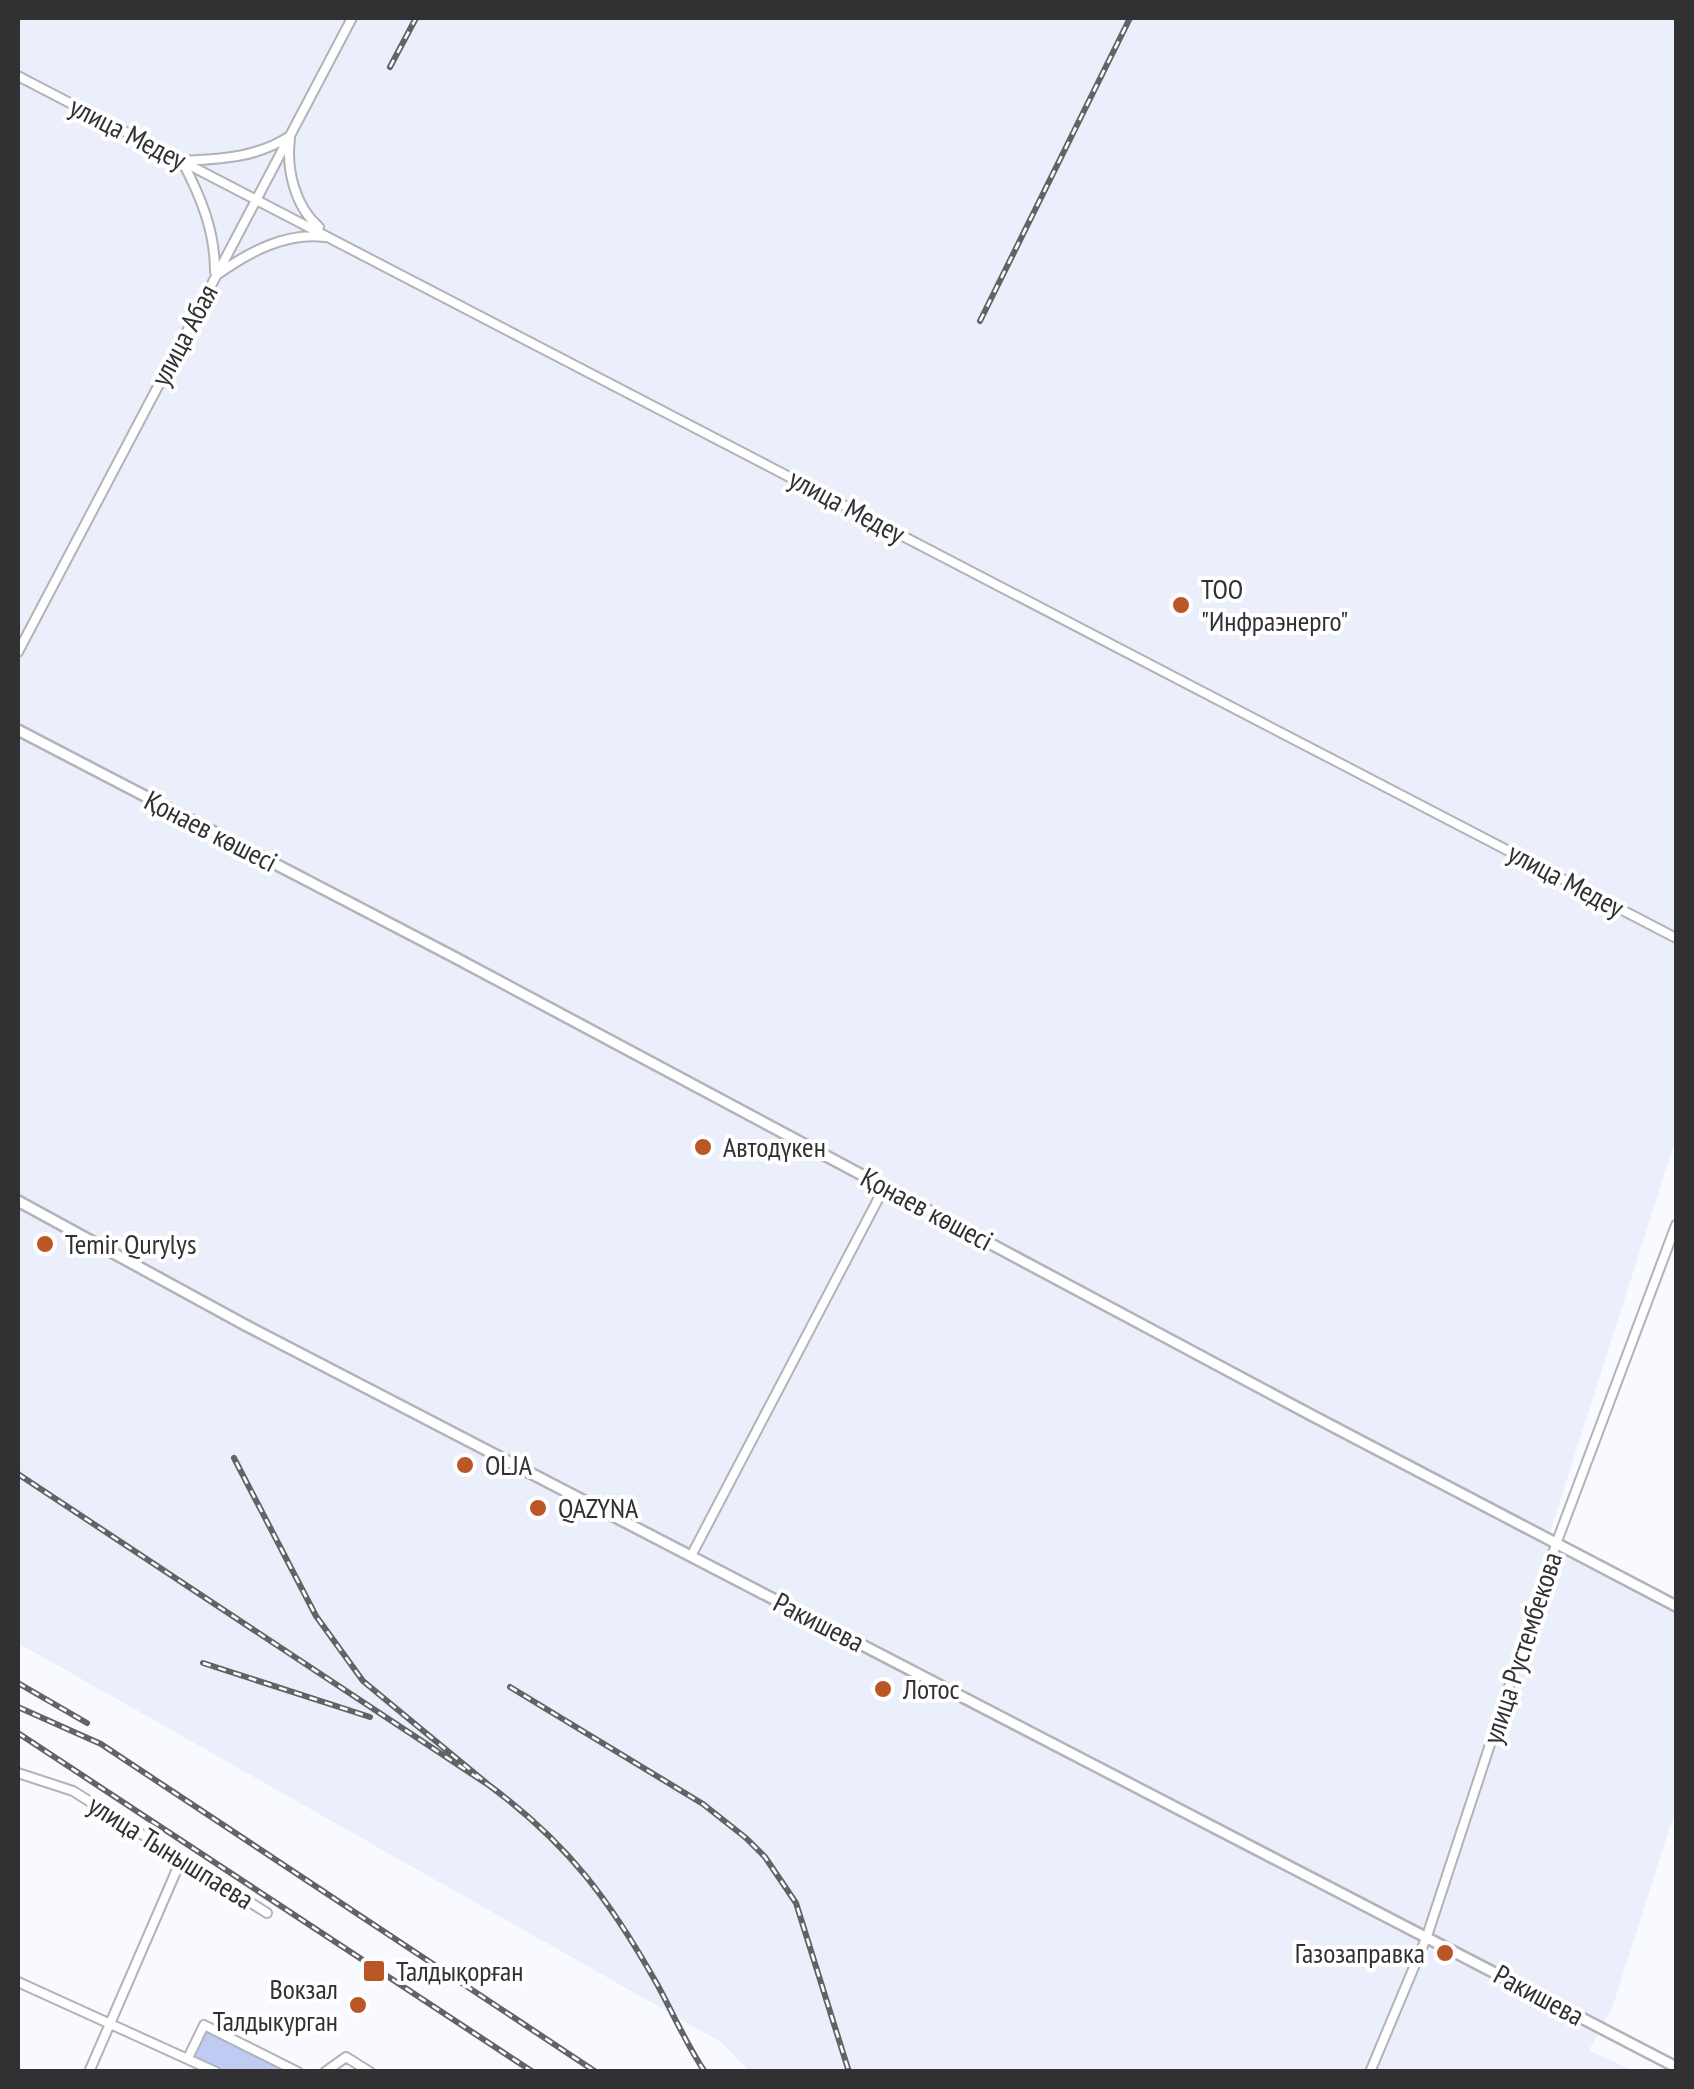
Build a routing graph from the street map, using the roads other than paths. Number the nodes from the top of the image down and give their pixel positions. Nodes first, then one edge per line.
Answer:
1 (352, 18) edge
2 (18, 76) edge
3 (291, 135) junction
4 (182, 160) junction
5 (256, 198) junction
6 (334, 238) junction
7 (215, 276) junction
8 (18, 652) edge
9 (18, 730) edge
10 (1676, 938) edge
11 (886, 1186) junction
12 (18, 1202) edge
13 (1676, 1225) edge
14 (1556, 1544) junction
15 (692, 1556) junction
16 (1676, 1606) edge
17 (18, 1773) edge
18 (181, 1860) junction
19 (268, 1913) dead end
20 (1427, 1936) junction
21 (18, 1982) edge
22 (111, 2024) junction
23 (188, 2058) junction
24 (1676, 2067) edge
25 (88, 2072) edge
26 (216, 2072) edge
27 (298, 2072) edge
28 (325, 2072) edge
29 (370, 2072) edge
30 (1370, 2072) edge

1 - 3 street, улица Абая
2 - 4 street, улица Медеу
3 - 4 street
3 - 5 street, улица Абая
3 - 6 street
4 - 5 street, улица Медеу
4 - 7 street
5 - 6 street, улица Медеу
5 - 7 street, улица Абая
6 - 7 street
6 - 10 street, улица Медеу
7 - 8 street, улица Абая
9 - 11 street, Қонаев көшесі
11 - 14 street, Қонаев көшесі
11 - 15 street
12 - 15 street, Ракишева
13 - 14 street, улица Рустембекова
14 - 16 street, Қонаев көшесі
14 - 20 street, улица Рустембекова
15 - 20 street, Ракишева
17 - 18 street, улица Тынышпаева
18 - 19 street, улица Тынышпаева
18 - 22 street
20 - 24 street, Ракишева
20 - 30 street, улица Рустембекова
21 - 22 street
22 - 23 street
22 - 25 street
23 - 26 street
23 - 27 street
28 - 29 street

